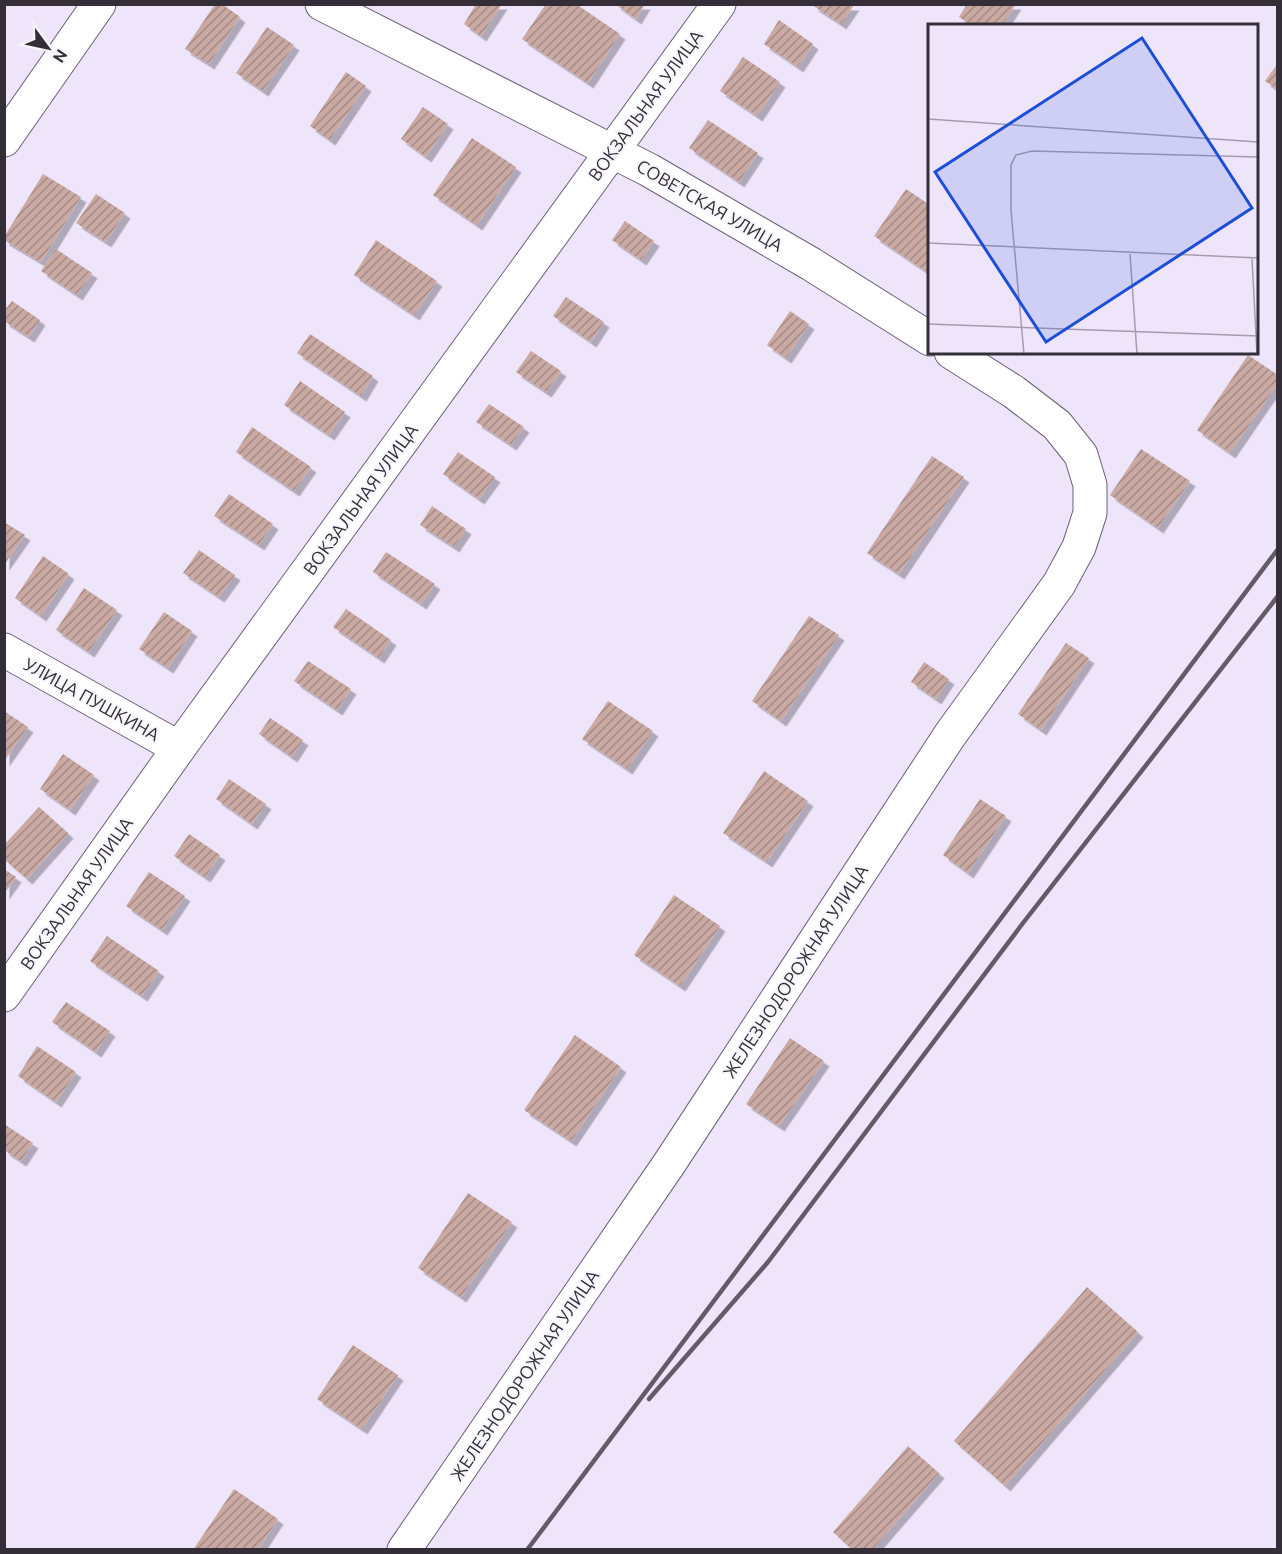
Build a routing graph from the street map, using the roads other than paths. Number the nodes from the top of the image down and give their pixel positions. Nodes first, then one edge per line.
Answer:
1 (99, 4) edge
2 (322, 4) edge
3 (719, 4) edge
4 (4, 140) edge
5 (612, 150) junction
6 (928, 338) edge
7 (954, 354) edge
8 (4, 650) edge
9 (179, 748) junction
10 (4, 995) edge
11 (404, 1550) edge

1 - 4 street
2 - 5 street, СОВЕТСКАЯ УЛИЦА
3 - 5 street, ВОКЗАЛЬНАЯ УЛИЦА
5 - 6 street, СОВЕТСКАЯ УЛИЦА
5 - 9 street, ВОКЗАЛЬНАЯ УЛИЦА
7 - 11 street, ЖЕЛЕЗНОДОРОЖНАЯ УЛИЦА
8 - 9 street, УЛИЦА ПУШКИНА
9 - 10 street, ВОКЗАЛЬНАЯ УЛИЦА

